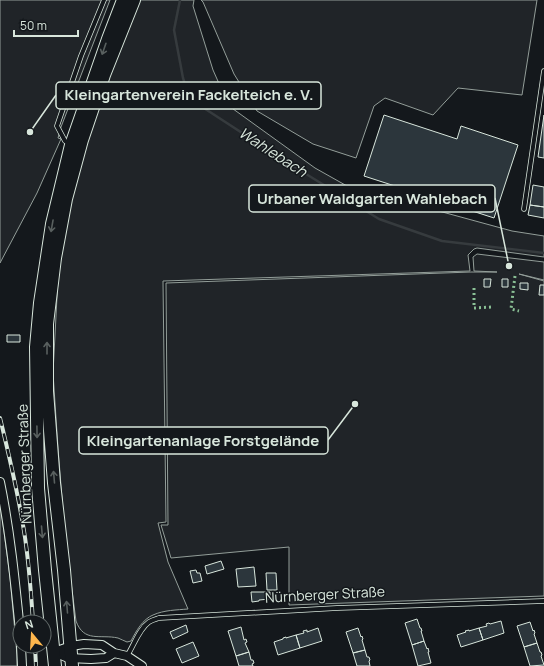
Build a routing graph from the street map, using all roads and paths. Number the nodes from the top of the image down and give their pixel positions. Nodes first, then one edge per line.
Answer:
1 (104, 0) edge
2 (124, 0) edge
3 (134, 0) edge
4 (544, 71) edge
5 (71, 145) junction
6 (524, 209) dead end
7 (0, 482) edge
8 (544, 601) edge
9 (18, 614) edge
10 (71, 646) junction
11 (54, 652) junction
12 (114, 653) junction
13 (21, 654) edge
14 (128, 656) junction
15 (106, 658) junction
16 (72, 662) edge
17 (22, 666) edge
18 (56, 666) edge
19 (95, 666) edge
20 (142, 666) edge

1 - 5 lane
2 -> 5 main road, Nürnberger Straße
10 -> 3 main road
4 - 6 lane
5 -> 11 main road, Nürnberger Straße
7 - 9 street
8 - 14 lane, Nürnberger Straße
10 - 11 street
10 - 12 street
10 - 16 main road
11 - 16 street
11 - 18 main road, Nürnberger Straße
12 - 14 street
12 - 15 street
13 - 17 street
14 - 20 street
15 - 16 street
15 - 19 street

